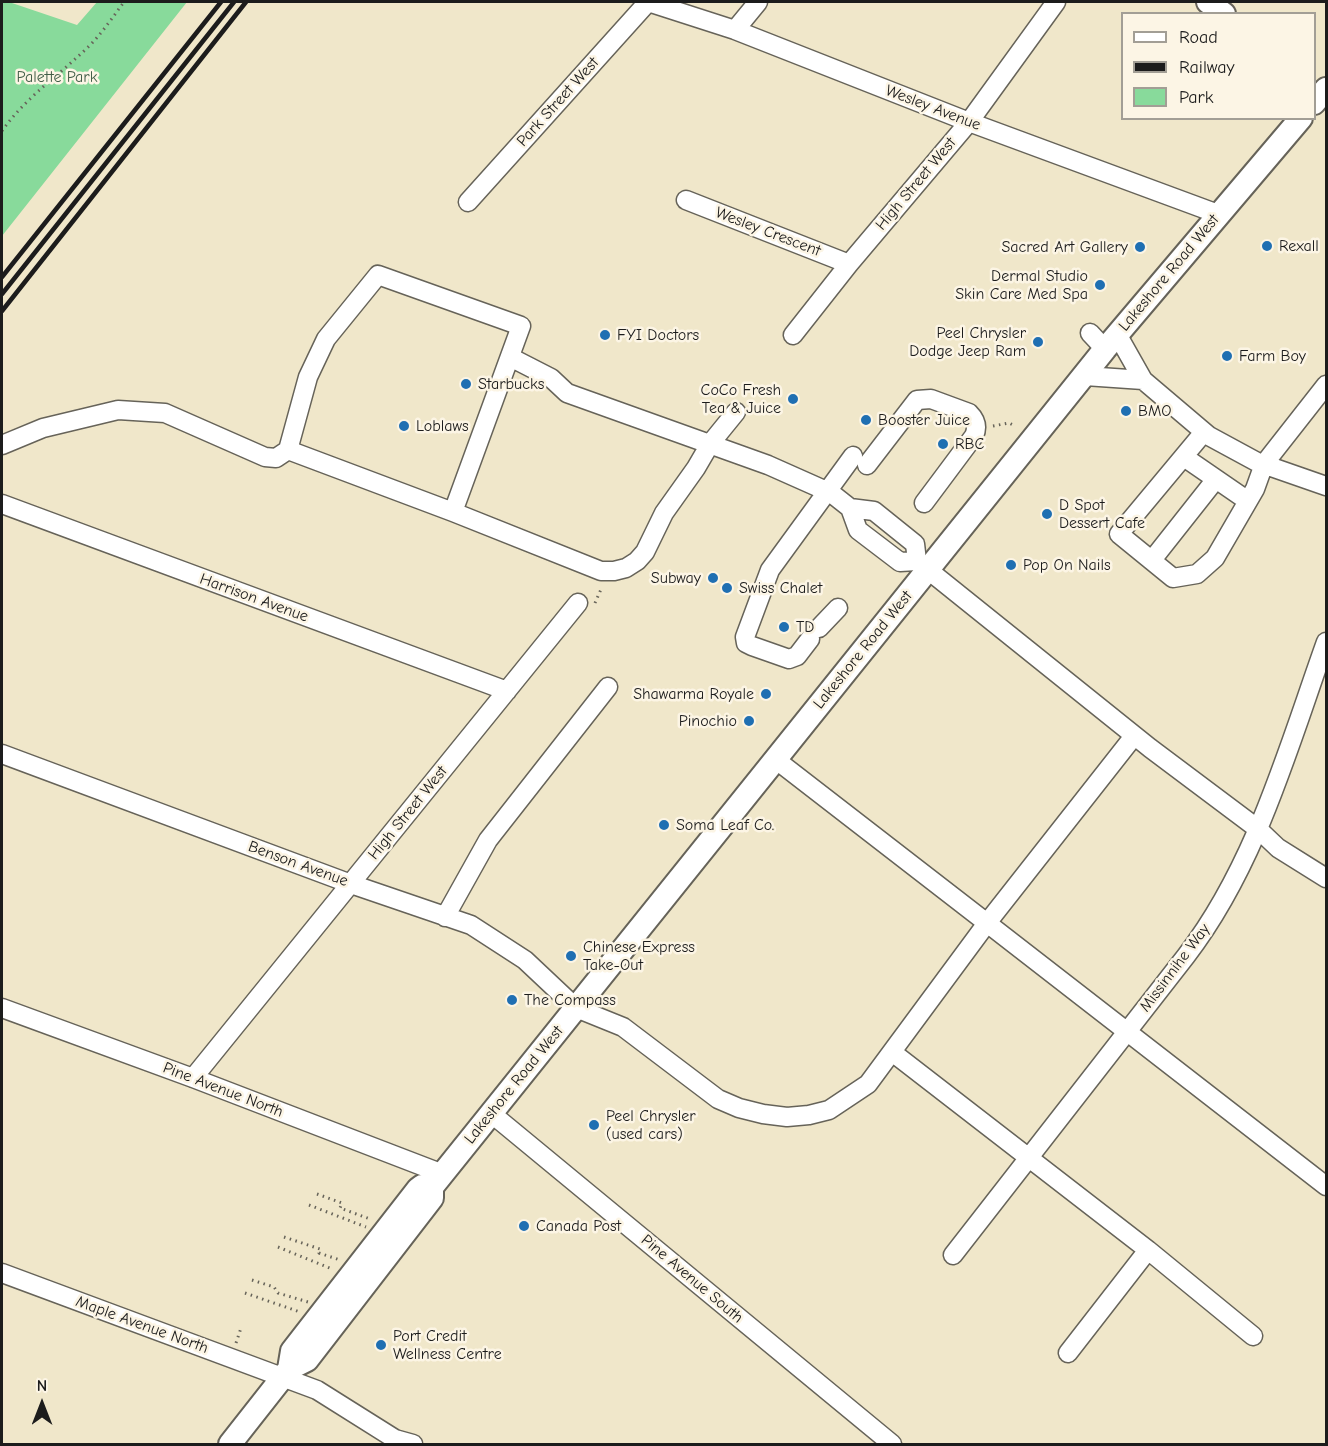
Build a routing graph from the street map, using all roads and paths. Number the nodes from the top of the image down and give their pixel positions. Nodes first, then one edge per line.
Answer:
1 (124, 2) edge
2 (648, 2) edge
3 (758, 2) edge
4 (1056, 2) edge
5 (1208, 2) edge
6 (1221, 12) edge
7 (735, 30) junction
8 (1299, 120) edge
9 (969, 122) junction
10 (2, 131) edge
11 (686, 200) dead end
12 (468, 202) dead end
13 (1218, 214) junction
14 (849, 264) junction
15 (794, 335) dead end
16 (1104, 339) junction
17 (510, 357) junction
18 (1085, 376) junction
19 (1143, 380) junction
20 (1326, 385) edge
21 (736, 412) dead end
22 (1013, 425) dead end
23 (976, 429) junction
24 (1204, 432) junction
25 (710, 444) junction
26 (2, 445) edge
27 (288, 450) junction
28 (1184, 457) junction
29 (1264, 464) junction
30 (1216, 479) junction
31 (1326, 486) edge
32 (827, 491) junction
33 (1248, 501) junction
34 (924, 502) dead end
35 (2, 504) edge
36 (850, 508) junction
37 (453, 512) junction
38 (1152, 560) junction
39 (922, 565) junction
40 (608, 572) junction
41 (578, 603) joint
42 (838, 608) dead end
43 (1326, 642) edge
44 (608, 687) dead end
45 (507, 691) junction
46 (1134, 736) junction
47 (2, 753) edge
48 (775, 759) junction
49 (1258, 829) junction
50 (1326, 878) edge
51 (351, 884) junction
52 (446, 917) junction
53 (987, 923) junction
54 (2, 1008) edge
55 (576, 1008) junction
56 (1127, 1031) junction
57 (892, 1053) junction
58 (193, 1078) junction
59 (492, 1114) junction
60 (1029, 1158) junction
61 (437, 1181) junction
62 (1326, 1186) edge
63 (317, 1194) dead end
64 (309, 1205) dead end
65 (386, 1229) junction
66 (284, 1237) dead end
67 (278, 1247) dead end
68 (1148, 1251) junction
69 (953, 1255) dead end
70 (354, 1271) junction
71 (2, 1273) edge
72 (252, 1280) dead end
73 (245, 1293) dead end
74 (322, 1313) junction
75 (1253, 1336) dead end
76 (1068, 1353) dead end
77 (286, 1373) junction
78 (230, 1444) edge
79 (412, 1444) edge
80 (892, 1444) edge

1 - 10 path
2 - 7 street, Wesley Avenue
2 - 12 street, Park Street West
3 - 7 street
4 - 9 street, High Street West
5 - 6 main road
7 - 9 street, Wesley Avenue
8 - 13 main road, Lakeshore Road West
9 - 13 street, Wesley Avenue
9 - 14 street, High Street West
11 - 14 street, Wesley Crescent
13 - 16 main road, Lakeshore Road West
14 - 15 street, High Street West
16 - 18 main road, Lakeshore Road West
16 - 19 street
17 - 25 street
17 - 27 street
17 - 37 street
18 - 19 street
18 - 39 main road, Lakeshore Road West
19 - 24 street
20 - 29 street
21 - 25 street
22 - 23 path
23 - 32 street
23 - 34 street
24 - 28 street
24 - 29 street
25 - 32 street
25 - 40 street
26 - 27 street
27 - 37 street
28 - 30 street
28 - 38 street
29 - 31 street
29 - 33 street
30 - 33 street
30 - 38 street
32 - 36 street
32 - 42 street
33 - 38 street
35 - 45 street, Harrison Avenue
36 - 39 street
36 - 39 street
37 - 40 street
39 - 46 street
39 - 48 main road, Lakeshore Road West
40 - 41 path
41 - 45 street, High Street West
43 - 49 street, Missinnihe Way
44 - 52 street
45 - 51 street, High Street West
46 - 49 street
46 - 53 street
47 - 51 street, Benson Avenue
48 - 53 street
48 - 55 main road, Lakeshore Road West
49 - 50 street
49 - 56 street, Missinnihe Way
51 - 52 street, Benson Avenue
51 - 58 street, High Street West
52 - 55 street, Benson Avenue
53 - 56 street
53 - 57 street
54 - 58 street, Pine Avenue North
55 - 57 street
55 - 59 main road, Lakeshore Road West
56 - 60 street, Missinnihe Way
56 - 62 street
57 - 60 street
58 - 61 street, Pine Avenue North
59 - 61 main road, Lakeshore Road West
59 - 80 street, Pine Avenue South
60 - 68 street
60 - 69 street, Missinnihe Way
61 - 65 main road, Lakeshore Road West
61 - 77 main road, Lakeshore Road West
63 - 65 path
64 - 65 path
65 - 70 main road, Lakeshore Road West
66 - 70 path
67 - 70 path
68 - 75 street
68 - 76 street
70 - 74 main road, Lakeshore Road West
71 - 77 street, Maple Avenue North
72 - 74 path
73 - 74 path
74 - 77 main road, Lakeshore Road West
77 - 78 main road, Lakeshore Road West
77 - 79 street, Maple Avenue North

